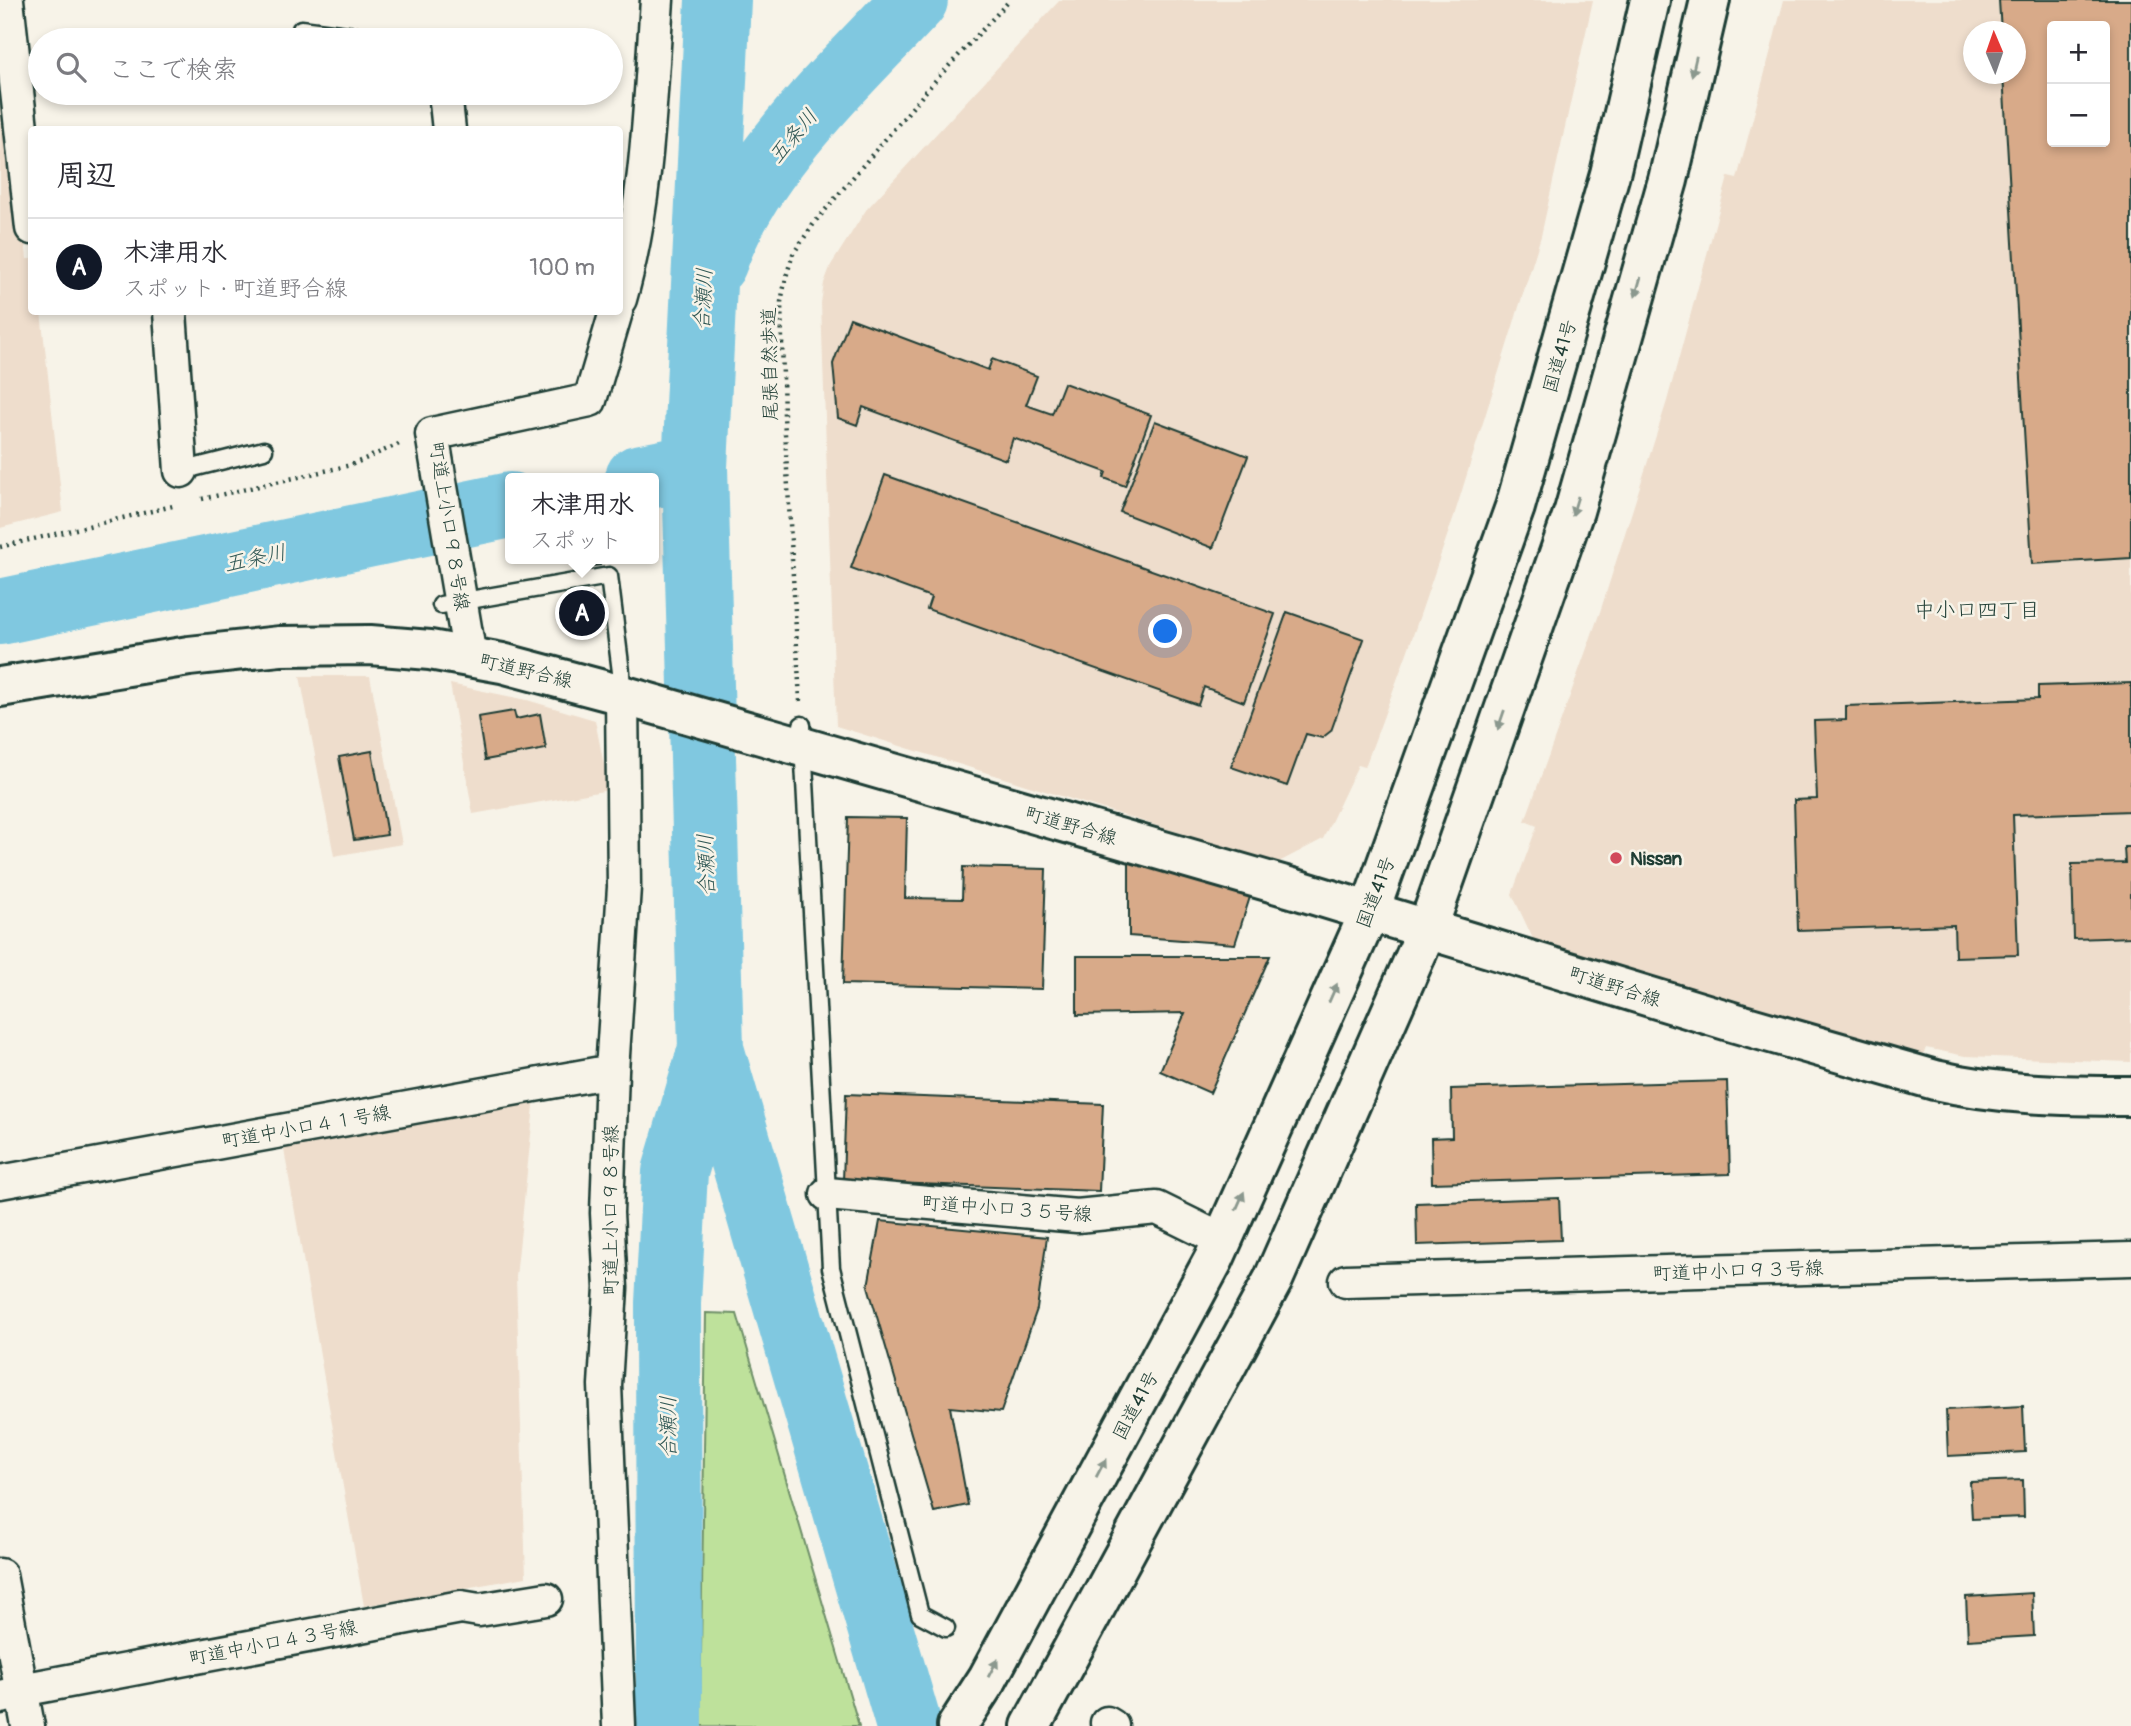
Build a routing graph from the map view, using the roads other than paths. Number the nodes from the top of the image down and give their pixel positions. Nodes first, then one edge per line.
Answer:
1 (7, 0) edge
2 (657, 0) edge
3 (1650, 0) edge
4 (1710, 0) edge
5 (446, 105) edge
6 (448, 126) edge
7 (632, 181) edge
8 (28, 192) edge
9 (623, 288) edge
10 (170, 315) edge
11 (615, 315) edge
12 (264, 450) dead end
13 (181, 471) joint
14 (454, 598) junction
15 (470, 657) junction
16 (0, 687) edge
17 (626, 696) junction
18 (800, 739) junction
19 (1368, 913) junction
20 (1427, 930) junction
21 (612, 1071) junction
22 (2131, 1096) edge
23 (0, 1182) edge
24 (827, 1194) junction
25 (1222, 1240) junction
26 (2131, 1259) edge
27 (1346, 1282) dead end
28 (0, 1575) edge
29 (546, 1599) dead end
30 (946, 1628) dead end
31 (11, 1695) edge
32 (28, 1726) edge
33 (619, 1726) edge
34 (957, 1726) edge
35 (1031, 1726) edge

1 - 8 street
2 - 7 street
3 - 19 main road, 国道41号
4 -> 20 main road
5 - 6 street
7 - 9 street
10 - 13 street
11 - 14 street, 町道上小口９８号線
12 - 13 lane
14 - 15 street, 町道上小口９８号線
14 - 17 lane
15 - 16 main road, 町道野合線
15 - 17 main road, 町道野合線
17 - 18 main road, 町道野合線
17 - 21 street, 町道上小口９８号線
18 - 19 main road, 町道野合線
18 - 24 lane
19 - 20 main road, 町道野合線
25 -> 19 main road, 国道41号
20 - 22 main road, 町道野合線
20 - 35 main road
21 - 23 street, 町道中小口４１号線
21 - 33 street, 町道上小口９８号線
24 - 25 street, 町道中小口３５号線
24 - 30 lane
34 -> 25 main road, 国道41号
26 - 27 street, 町道中小口９３号線
28 - 31 street
29 - 31 street, 町道中小口４３号線
31 - 32 street

